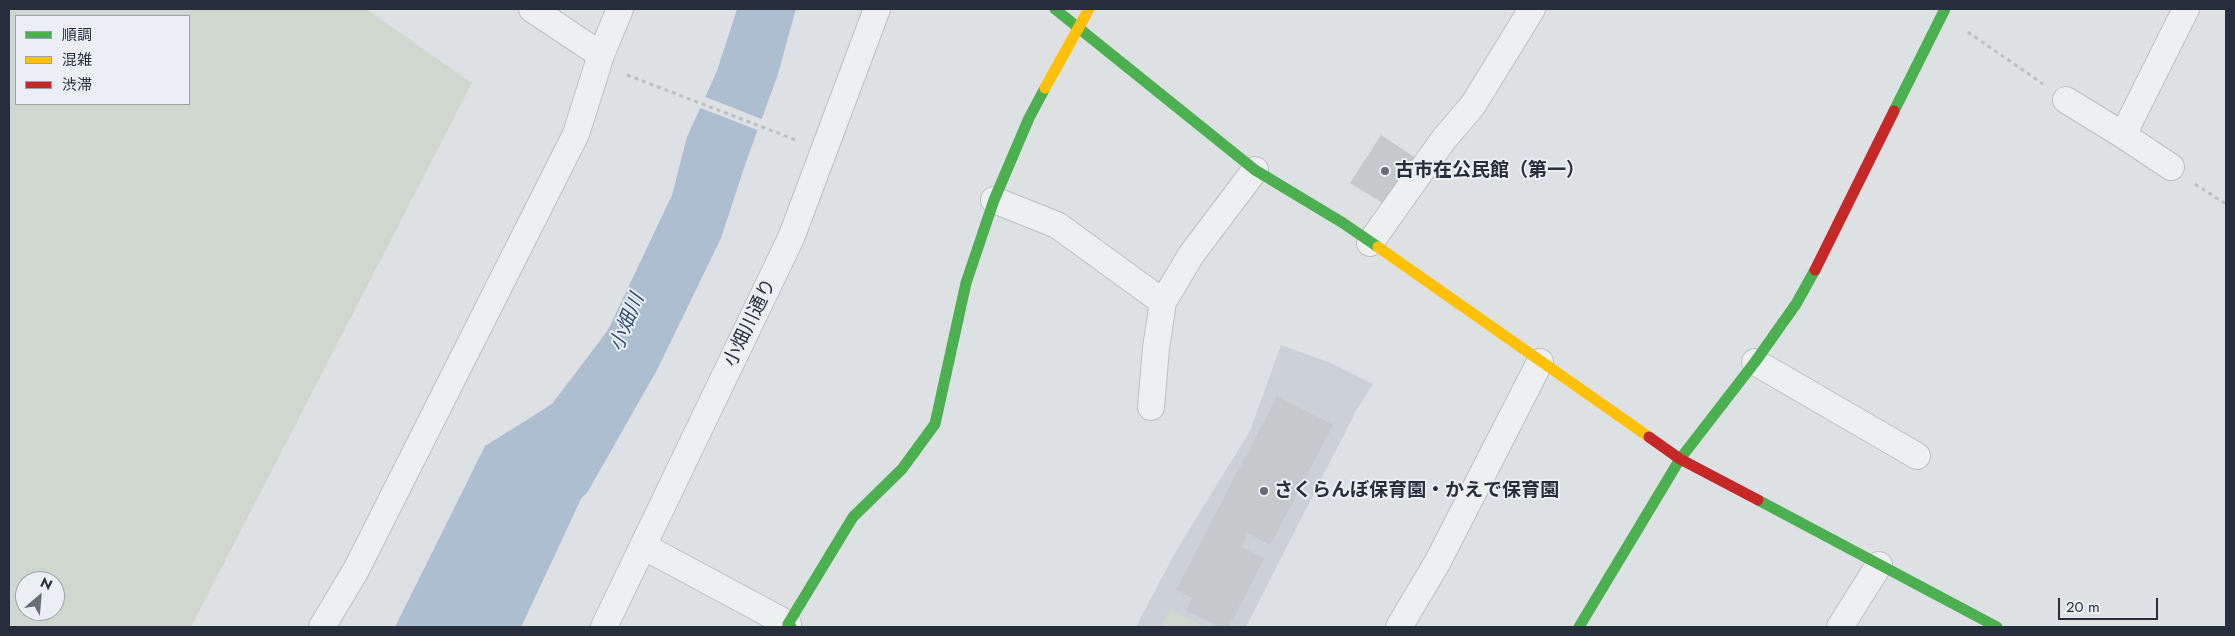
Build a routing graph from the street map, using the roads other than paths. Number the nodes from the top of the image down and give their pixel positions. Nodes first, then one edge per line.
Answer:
1 (532, 9) edge
2 (620, 9) edge
3 (877, 9) edge
4 (1055, 9) edge
5 (1088, 9) edge
6 (1533, 9) edge
7 (2186, 9) edge
8 (1940, 11) edge
9 (1078, 28) junction
10 (610, 63) junction
11 (2066, 100) road end
12 (2123, 135) junction
13 (2171, 167) road end
14 (1255, 170) junction
15 (994, 200) junction
16 (1370, 243) junction
17 (1163, 302) junction
18 (1540, 362) junction
19 (1755, 362) junction
20 (1150, 407) dead end
21 (1917, 456) dead end
22 (1680, 459) junction
23 (643, 546) junction
24 (1879, 564) junction
25 (789, 626) edge
26 (322, 627) edge
27 (604, 627) edge
28 (1399, 627) edge
29 (1579, 627) edge
30 (1840, 627) edge
31 (1996, 627) edge

1 - 10 street
2 - 10 street
3 - 23 street, 小畑川通り
4 - 9 street
5 - 9 street
6 - 16 street
7 - 12 street
8 - 19 street
9 - 14 street
9 - 15 street
10 - 26 street
11 - 12 street
12 - 13 street
14 - 16 street
14 - 17 street
15 - 17 street
15 - 25 street
16 - 18 street
17 - 20 street
18 - 22 street
18 - 28 street
19 - 21 street
19 - 22 street
22 - 24 street
22 - 29 street
23 - 25 street
23 - 27 street, 小畑川通り
24 - 30 street
24 - 31 street

